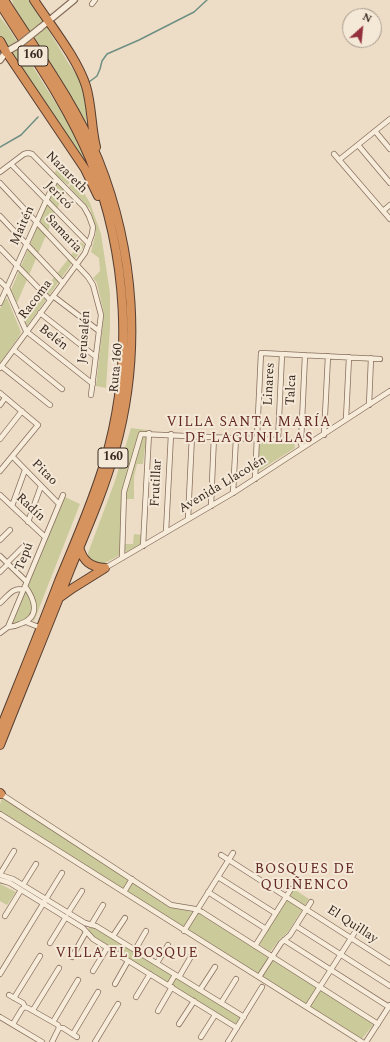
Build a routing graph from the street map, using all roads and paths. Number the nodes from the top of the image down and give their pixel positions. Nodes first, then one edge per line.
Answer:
1 (4, 0) edge
2 (34, 0) edge
3 (74, 0) edge
4 (0, 4) edge
5 (49, 21) junction
6 (0, 42) edge
7 (4, 57) edge
8 (390, 119) edge
9 (375, 131) junction
10 (358, 145) junction
11 (390, 149) edge
12 (334, 154) dead end
13 (339, 160) junction
14 (11, 164) junction
15 (0, 172) edge
16 (103, 172) junction
17 (56, 179) junction
18 (0, 183) edge
19 (390, 183) edge
20 (46, 200) junction
21 (390, 205) edge
22 (383, 211) junction
23 (0, 216) edge
24 (390, 219) edge
25 (37, 222) junction
26 (113, 234) junction
27 (27, 244) junction
28 (89, 244) junction
29 (0, 248) edge
30 (76, 264) junction
31 (17, 266) junction
32 (0, 281) edge
33 (63, 283) junction
34 (7, 288) junction
35 (51, 298) junction
36 (0, 303) edge
37 (40, 313) junction
38 (26, 331) junction
39 (99, 331) junction
40 (14, 350) junction
41 (282, 354) junction
42 (305, 355) junction
43 (328, 356) junction
44 (96, 357) junction
45 (349, 357) junction
46 (371, 358) junction
47 (380, 359) dead end
48 (1, 367) edge
49 (92, 384) junction
50 (62, 388) dead end
51 (390, 391) edge
52 (0, 393) edge
53 (91, 395) dead end
54 (6, 398) junction
55 (0, 405) edge
56 (369, 405) junction
57 (50, 406) dead end
58 (22, 411) junction
59 (346, 420) junction
60 (149, 433) junction
61 (171, 434) junction
62 (192, 435) junction
63 (324, 435) junction
64 (214, 436) junction
65 (236, 438) junction
66 (0, 439) edge
67 (257, 439) junction
68 (278, 440) junction
69 (301, 441) junction
70 (302, 448) junction
71 (13, 457) junction
72 (25, 470) junction
73 (0, 471) edge
74 (255, 479) junction
75 (41, 486) junction
76 (233, 493) junction
77 (0, 495) edge
78 (63, 495) dead end
79 (59, 504) junction
80 (12, 506) junction
81 (211, 506) junction
82 (188, 519) junction
83 (28, 522) junction
84 (10, 530) dead end
85 (166, 532) junction
86 (45, 537) junction
87 (0, 540) edge
88 (25, 545) dead end
89 (143, 546) junction
90 (79, 547) junction
91 (0, 556) edge
92 (122, 558) junction
93 (8, 564) junction
94 (105, 568) junction
95 (0, 572) edge
96 (25, 586) junction
97 (59, 599) junction
98 (0, 603) edge
99 (26, 622) junction
100 (8, 627) junction
101 (41, 628) junction
102 (0, 633) edge
103 (0, 730) edge
104 (0, 745) edge
105 (0, 795) edge
106 (0, 814) edge
107 (14, 851) dead end
108 (233, 853) dead end
109 (221, 855) dead end
110 (229, 860) junction
111 (36, 864) dead end
112 (62, 873) dead end
113 (0, 874) edge
114 (218, 877) junction
115 (132, 879) junction
116 (0, 880) edge
117 (22, 888) junction
118 (291, 889) dead end
119 (82, 891) dead end
120 (124, 892) junction
121 (208, 892) junction
122 (286, 896) junction
123 (45, 901) junction
124 (311, 902) dead end
125 (103, 905) dead end
126 (306, 909) junction
127 (197, 910) junction
128 (275, 914) junction
129 (67, 915) junction
130 (5, 916) dead end
131 (125, 918) dead end
132 (90, 925) junction
133 (296, 926) junction
134 (266, 929) junction
135 (85, 931) junction
136 (146, 931) dead end
137 (184, 931) junction
138 (355, 932) dead end
139 (113, 936) junction
140 (351, 938) junction
141 (284, 940) junction
142 (50, 943) dead end
143 (168, 945) dead end
144 (255, 946) junction
145 (107, 948) junction
146 (135, 950) junction
147 (193, 953) dead end
148 (341, 954) junction
149 (40, 956) dead end
150 (72, 957) dead end
151 (272, 957) junction
152 (128, 961) junction
153 (390, 962) edge
154 (157, 963) junction
155 (215, 967) dead end
156 (59, 968) dead end
157 (330, 970) junction
158 (93, 971) dead end
159 (0, 974) edge
160 (150, 974) junction
161 (177, 976) junction
162 (259, 977) junction
163 (236, 979) dead end
164 (78, 980) dead end
165 (115, 984) dead end
166 (170, 986) junction
167 (390, 986) edge
168 (319, 987) junction
169 (262, 988) dead end
170 (200, 990) junction
171 (98, 992) dead end
172 (136, 997) dead end
173 (194, 1001) junction
174 (221, 1003) junction
175 (118, 1004) dead end
176 (389, 1006) edge
177 (25, 1007) junction
178 (307, 1007) junction
179 (33, 1010) junction
180 (158, 1011) dead end
181 (215, 1014) junction
182 (0, 1017) edge
183 (244, 1017) junction
184 (52, 1022) junction
185 (13, 1024) junction
186 (179, 1024) dead end
187 (378, 1024) junction
188 (59, 1028) junction
189 (237, 1028) junction
190 (201, 1037) dead end
191 (42, 1042) edge
192 (52, 1042) edge
193 (95, 1042) edge
194 (228, 1042) edge
195 (362, 1042) edge
196 (366, 1042) edge

1 - 16 highway, Ruta 160 / 160
2 - 5 highway
3 - 5 street
4 - 26 highway, Ruta 160 / 160
5 - 7 street, bridge
5 - 16 highway
6 - 7 highway
7 - 26 highway
8 - 9 street
9 - 10 street
9 - 11 street
10 - 13 street
10 - 19 street
12 - 13 street
13 - 22 street
14 - 15 street, Nazareth
14 - 17 street, Nazareth
14 - 20 street, Jericó
16 - 90 highway, Ruta 160 / 160
17 - 20 street, Maitén
17 - 28 street, Nazareth
18 - 25 street, Samaria
20 - 25 street, Maitén
20 - 28 street, Jericó
21 - 22 street
22 - 24 street
23 - 27 street
25 - 27 street, Maitén
25 - 30 street, Samaria
26 - 101 highway, Ruta 160 / 160
27 - 31 street, Maitén
27 - 33 street
28 - 30 street, Racoma
29 - 31 street
30 - 33 street, Racoma
30 - 39 street, Jerusalén
31 - 34 street, Maitén
31 - 35 street
32 - 34 street, Belén
33 - 35 street, Racoma
34 - 36 street, Maitén
34 - 38 street, Belén
35 - 37 street, Racoma
35 - 39 street
37 - 38 street, Racoma
37 - 44 street
38 - 40 street, Racoma
38 - 49 street, Belén
39 - 44 street, Jerusalén
40 - 48 street, Racoma
40 - 50 street
41 - 42 street
41 - 67 street
41 - 68 street, Linares
42 - 43 street
42 - 69 street, Talca
43 - 45 street
43 - 63 street
44 - 49 street, Jerusalén
45 - 46 street
45 - 59 street
46 - 47 street
46 - 56 street
48 - 57 street
49 - 53 street, Jerusalén
51 - 56 street, Avenida Llacolén
52 - 54 street
54 - 55 street
54 - 58 street
56 - 59 street, Avenida Llacolén
58 - 66 street
58 - 71 street
59 - 63 street, Avenida Llacolén
60 - 61 street
60 - 89 street
60 - 92 street
61 - 62 street
61 - 85 street, Frutillar
62 - 64 street
62 - 82 street
63 - 70 street, Avenida Llacolén
64 - 65 street
64 - 81 street
65 - 67 street
65 - 76 street
67 - 68 street
67 - 74 street
68 - 69 street
69 - 70 street, Talca
70 - 74 street, Avenida Llacolén
71 - 72 street, Pitao
71 - 73 street
72 - 75 street, Pitao
72 - 80 street
74 - 76 street, Avenida Llacolén
75 - 79 street, Pitao
75 - 83 street
76 - 81 street, Avenida Llacolén
77 - 80 street, Radín
78 - 79 street, Tepú
79 - 86 street, Tepú
80 - 83 street, Radín
81 - 82 street, Avenida Llacolén
82 - 85 street, Avenida Llacolén
83 - 86 street, Radín
84 - 87 street
85 - 89 street, Avenida Llacolén
86 - 96 street, Tepú
88 - 93 street
89 - 92 street, Avenida Llacolén
90 - 94 highway
90 - 97 highway, Ruta 160 / 160
91 - 93 street
92 - 94 street, Avenida Llacolén
93 - 95 street
93 - 96 street
94 - 97 highway
96 - 98 street
96 - 99 street
96 - 100 street, Tepú
97 - 104 highway, Ruta 160 / 160
99 - 100 street
99 - 101 street
100 - 102 street
101 - 103 highway, Ruta 160 / 160
105 - 115 street
106 - 120 street
107 - 113 street
108 - 110 street
109 - 110 street, El Quillay
110 - 114 street
110 - 122 street, El Quillay
111 - 117 street
112 - 123 street
113 - 117 street
114 - 121 street
114 - 128 street
115 - 120 street
115 - 127 street
116 - 117 street
117 - 123 street
117 - 130 street
118 - 122 street
119 - 129 street
120 - 137 street
121 - 127 street
121 - 134 street
122 - 126 street, El Quillay
122 - 128 street
123 - 129 street
123 - 159 street
124 - 126 street
125 - 132 street
126 - 133 street
126 - 140 street, El Quillay
127 - 137 street
127 - 144 street
128 - 134 street
129 - 132 street
129 - 135 street
129 - 142 street
131 - 139 street
132 - 135 street
132 - 139 street
133 - 141 street
133 - 148 street
134 - 144 street
135 - 145 street
135 - 150 street
136 - 146 street
137 - 162 street
138 - 140 street
139 - 146 street
140 - 148 street
140 - 153 street, El Quillay
141 - 151 street
141 - 157 street
143 - 154 street
144 - 151 street
145 - 152 street
145 - 158 street
146 - 154 street
147 - 161 street
148 - 157 street
148 - 167 street
149 - 177 street
151 - 162 street
151 - 168 street
152 - 160 street
152 - 165 street
154 - 161 street
155 - 170 street
156 - 179 street
157 - 168 street
157 - 176 street
160 - 166 street
160 - 172 street
161 - 166 street
161 - 170 street
162 - 178 street
163 - 174 street
164 - 184 street
166 - 173 street
166 - 180 street
168 - 178 street
168 - 187 street
169 - 183 street
170 - 174 street
171 - 188 street
173 - 181 street
173 - 186 street
174 - 183 street
175 - 193 street
176 - 187 street
177 - 179 street
177 - 185 street
178 - 195 street
179 - 184 street
181 - 189 street
181 - 190 street
182 - 185 street
183 - 189 street
184 - 188 street
185 - 191 street
187 - 196 street
188 - 192 street
189 - 194 street

